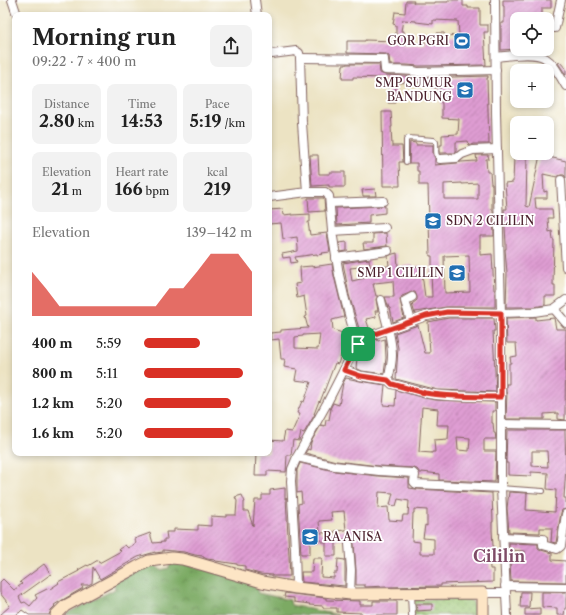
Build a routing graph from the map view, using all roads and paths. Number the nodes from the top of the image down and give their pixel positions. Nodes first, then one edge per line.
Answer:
1 (12, 0) edge
2 (255, 0) edge
3 (495, 0) edge
4 (561, 0) edge
5 (17, 12) edge
6 (257, 12) edge
7 (555, 28) dead end
8 (272, 54) edge
9 (496, 57) junction
10 (300, 58) junction
11 (496, 70) junction
12 (566, 86) edge
13 (497, 149) junction
14 (440, 158) joint
15 (406, 162) dead end
16 (561, 180) dead end
17 (307, 192) junction
18 (272, 197) edge
19 (383, 201) dead end
20 (330, 203) junction
21 (385, 228) dead end
22 (332, 231) junction
23 (388, 251) dead end
24 (336, 258) junction
25 (566, 267) edge
26 (412, 297) dead end
27 (381, 300) dead end
28 (566, 300) edge
29 (554, 309) junction
30 (501, 313) junction
31 (411, 321) junction
32 (566, 323) edge
33 (388, 329) junction
34 (358, 344) junction
35 (344, 370) junction
36 (388, 380) junction
37 (501, 397) junction
38 (502, 424) junction
39 (566, 426) edge
40 (297, 457) junction
41 (501, 488) junction
42 (543, 491) dead end
43 (566, 514) edge
44 (503, 537) junction
45 (349, 544) dead end
46 (566, 587) edge
47 (296, 588) junction
48 (505, 589) junction
49 (483, 593) junction
50 (350, 594) junction
51 (411, 594) junction
52 (484, 612) edge
53 (56, 615) edge
54 (412, 615) edge
55 (507, 615) edge

1 - 5 street
2 - 6 street
3 - 9 street
4 - 7 street
8 - 10 street
9 - 11 street
9 - 12 street
10 - 11 street
10 - 17 street
11 - 13 street
13 - 14 street
13 - 30 street
14 - 15 lane
16 - 25 street
17 - 18 street
17 - 20 street
19 - 20 street
20 - 22 street
21 - 22 street
22 - 24 street
23 - 24 street
24 - 34 street
26 - 31 street
27 - 33 street
28 - 29 street
29 - 30 street
29 - 32 street
30 - 31 street
30 - 37 street
31 - 33 street
33 - 34 street
33 - 36 street
34 - 35 street
35 - 36 street
35 - 40 street
36 - 37 street
37 - 38 street
38 - 39 street
38 - 41 street
40 - 41 street
40 - 47 street
41 - 42 lane
41 - 44 street
43 - 44 street
44 - 48 street
45 - 50 street
46 - 48 street
47 - 50 main road
47 - 53 main road
48 - 49 street
48 - 55 street
49 - 51 main road
49 - 52 main road
50 - 51 main road
51 - 54 street

